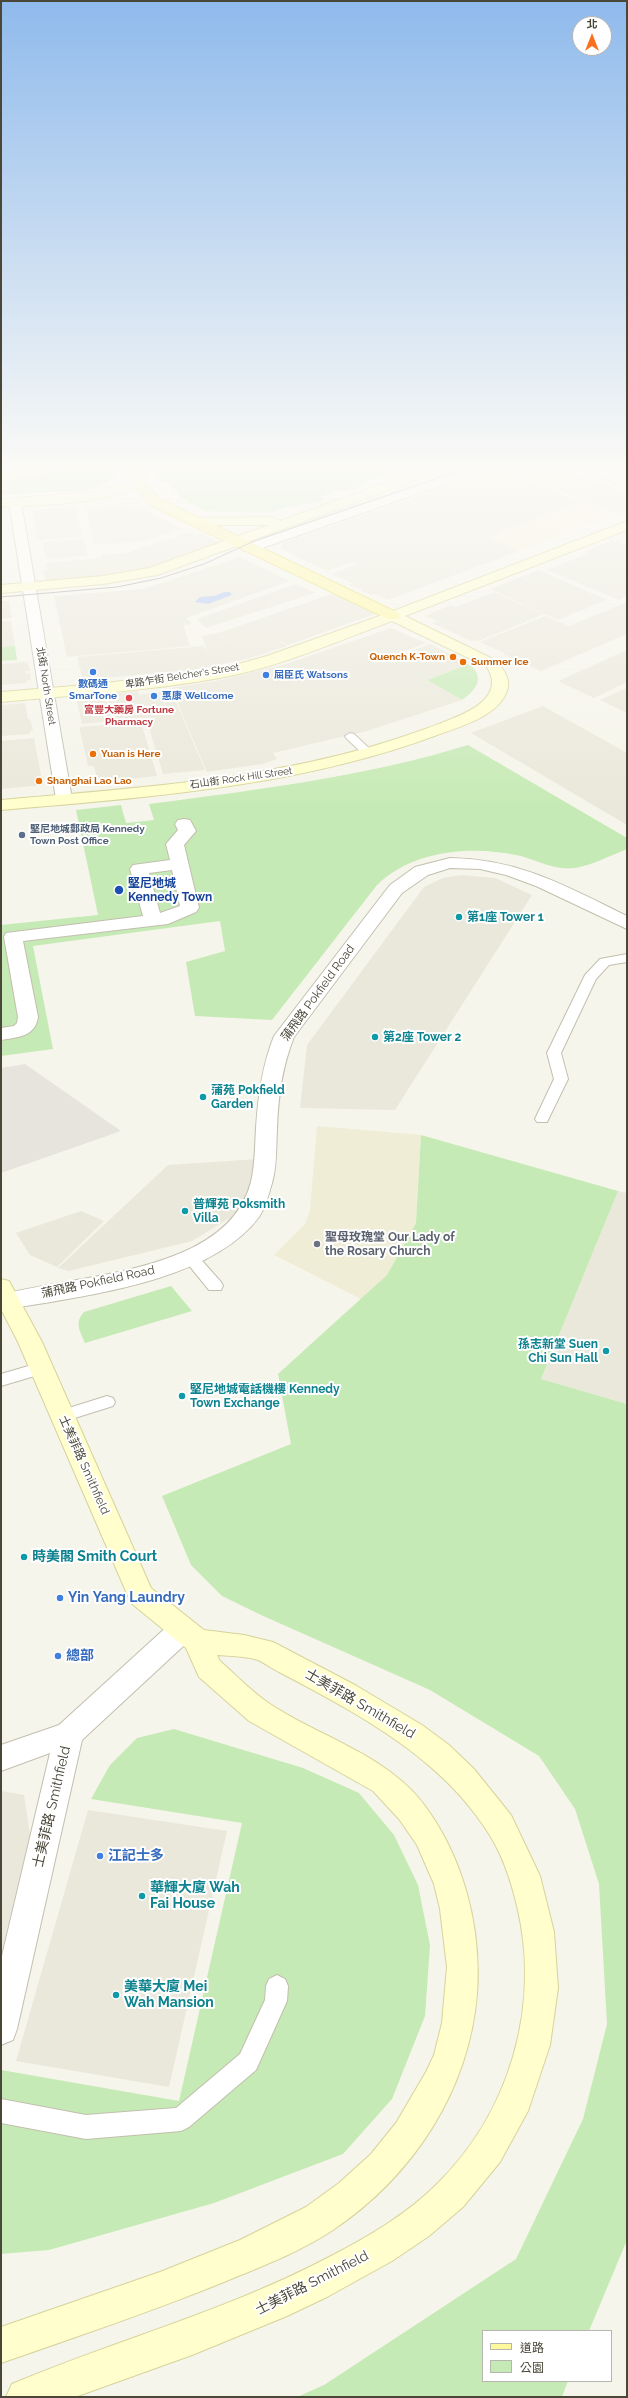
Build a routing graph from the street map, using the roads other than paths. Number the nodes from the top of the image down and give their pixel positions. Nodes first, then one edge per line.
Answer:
1 (27, 582) edge
2 (83, 582) edge
3 (321, 582) edge
4 (481, 582) edge
5 (28, 587) junction
6 (1, 589) edge
7 (393, 616) junction
8 (47, 693) junction
9 (1, 697) edge
10 (350, 736) dead end
11 (367, 752) junction
12 (64, 799) junction
13 (1, 805) edge
14 (184, 824) dead end
15 (180, 864) junction
16 (153, 920) junction
17 (627, 923) edge
18 (7, 938) edge
19 (627, 958) edge
20 (1, 1034) edge
21 (542, 1119) dead end
22 (192, 1259) junction
23 (214, 1286) dead end
24 (5, 1294) edge
25 (42, 1368) junction
26 (1, 1380) edge
27 (107, 1402) dead end
28 (62, 1416) junction
29 (189, 1636) junction
30 (69, 1734) junction
31 (1, 1758) edge
32 (277, 1986) dead end
33 (1, 2029) edge
34 (1, 2111) edge
35 (1, 2345) edge
36 (25, 2397) edge

1 - 5 street, 北街 North Street
2 - 5 main road
3 - 7 main road
4 - 7 main road, 卑路乍街 Belcher's Street
5 - 6 main road
5 - 8 street, 北街 North Street
7 - 8 main road, 卑路乍街 Belcher's Street
7 - 11 main road, 石山街 Rock Hill Street
8 - 9 main road, 卑路乍街 Belcher's Street
8 - 12 street, 北街 North Street
10 - 11 lane
11 - 12 main road, 石山街 Rock Hill Street
12 - 13 main road, 石山街 Rock Hill Street
14 - 15 street
15 - 16 street
15 - 16 street
16 - 18 street
17 - 22 street, 蒲飛路 Pokfield Road
18 - 20 street
19 - 21 lane
22 - 23 lane
22 - 24 street, 蒲飛路 Pokfield Road
24 - 25 main road, 士美菲路 Smithfield
25 - 26 lane
25 - 28 main road, 士美菲路 Smithfield
27 - 28 lane
28 - 29 main road, 士美菲路 Smithfield
29 - 30 street, 士美菲路 Smithfield
29 - 35 main road, 士美菲路 Smithfield
29 - 36 main road, 士美菲路 Smithfield
30 - 31 street
30 - 33 street, 士美菲路 Smithfield
32 - 34 lane

